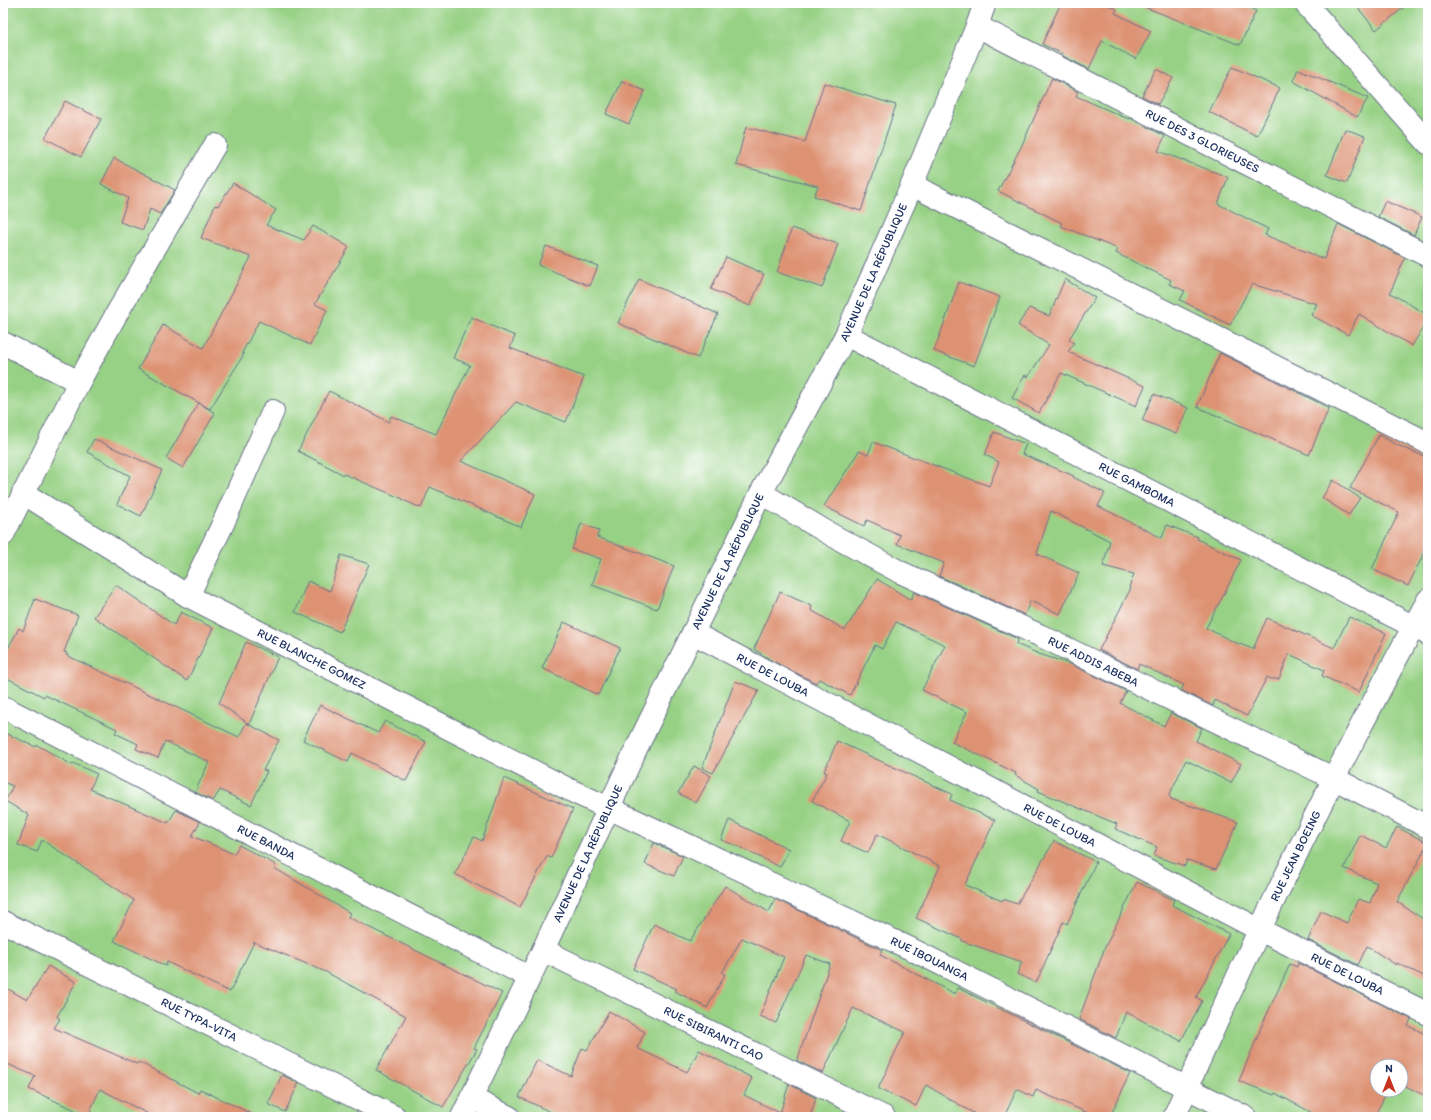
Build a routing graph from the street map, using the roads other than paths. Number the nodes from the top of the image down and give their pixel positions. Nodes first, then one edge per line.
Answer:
1 (985, 3) edge
2 (1305, 3) edge
3 (977, 26) junction
4 (1428, 143) edge
5 (215, 145) dead end
6 (912, 185) junction
7 (1428, 256) edge
8 (846, 335) junction
9 (3, 343) edge
10 (79, 382) junction
11 (273, 411) dead end
12 (1428, 442) edge
13 (23, 493) junction
14 (761, 493) junction
15 (3, 535) edge
16 (188, 596) junction
17 (1428, 600) edge
18 (1421, 630) edge
19 (693, 632) junction
20 (3, 707) edge
21 (1335, 779) junction
22 (609, 809) junction
23 (1428, 827) edge
24 (3, 922) edge
25 (1260, 930) junction
26 (543, 950) junction
27 (529, 977) junction
28 (1428, 1014) edge
29 (1187, 1087) junction
30 (466, 1108) edge
31 (395, 1117) edge
32 (509, 1117) edge
33 (884, 1117) edge
34 (1174, 1117) edge
35 (1245, 1117) edge

1 - 3 street, AVENUE DE LA RÉPUBLIQUE
2 - 4 street
3 - 6 street, AVENUE DE LA RÉPUBLIQUE
3 - 7 street, RUE DES 3 GLORIEUSES
5 - 10 street
6 - 8 street, AVENUE DE LA RÉPUBLIQUE
6 - 12 street
8 - 14 street, AVENUE DE LA RÉPUBLIQUE
8 - 18 street, RUE GAMBOMA
9 - 10 street
10 - 13 street
11 - 16 street
13 - 15 street
13 - 16 street, RUE BLANCHE GOMEZ
14 - 19 street, AVENUE DE LA RÉPUBLIQUE
14 - 21 street, RUE ADDIS ABEBA
16 - 22 street, RUE BLANCHE GOMEZ
17 - 18 street, RUE JEAN BOEING
18 - 21 street, RUE JEAN BOEING
19 - 22 street, AVENUE DE LA RÉPUBLIQUE
19 - 25 street, RUE DE LOUBA
20 - 27 street, RUE BANDA
21 - 23 street, RUE ADDIS ABEBA
21 - 25 street, RUE JEAN BOEING
22 - 26 street, AVENUE DE LA RÉPUBLIQUE
22 - 29 street, RUE IBOUANGA
24 - 31 street, RUE TYPA-VITA
25 - 28 street, RUE DE LOUBA
25 - 29 street, RUE JEAN BOEING
26 - 27 street, AVENUE DE LA RÉPUBLIQUE
26 - 33 street, RUE SIBIRANTI CAO
27 - 30 street, AVENUE DE LA RÉPUBLIQUE
29 - 34 street, RUE JEAN BOEING
29 - 35 street, RUE IBOUANGA
30 - 32 street

